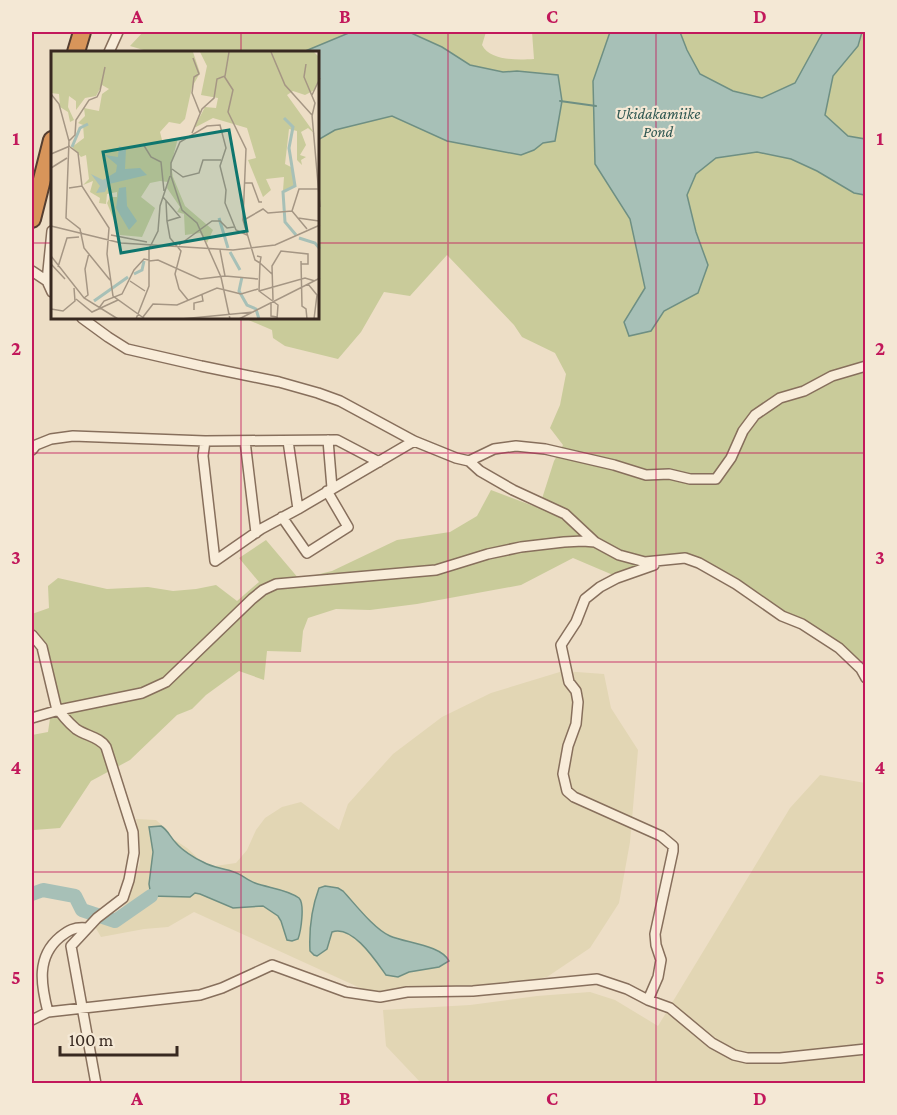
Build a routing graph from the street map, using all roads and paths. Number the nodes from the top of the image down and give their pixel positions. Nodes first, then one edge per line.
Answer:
1 (82, 32) edge
2 (118, 32) edge
3 (76, 51) edge
4 (109, 51) edge
5 (51, 144) edge
6 (32, 219) edge
7 (51, 241) edge
8 (32, 271) edge
9 (47, 281) junction
10 (51, 290) edge
11 (85, 320) edge
12 (866, 366) edge
13 (328, 440) junction
14 (205, 441) junction
15 (245, 441) junction
16 (288, 441) junction
17 (414, 441) junction
18 (32, 450) edge
19 (469, 461) junction
20 (379, 462) junction
21 (330, 489) junction
22 (298, 509) junction
23 (282, 517) junction
24 (256, 533) junction
25 (595, 542) junction
26 (673, 559) junction
27 (32, 635) edge
28 (866, 678) edge
29 (58, 710) junction
30 (32, 718) edge
31 (86, 928) junction
32 (648, 1000) junction
33 (82, 1008) junction
34 (48, 1012) junction
35 (32, 1020) edge
36 (866, 1049) edge
37 (96, 1083) edge

1 - 3 highway
2 - 4 street
5 - 6 highway
7 - 9 street
8 - 9 street
9 - 10 street
11 - 17 street
12 - 19 street
13 - 16 street
13 - 20 street
13 - 21 street
14 - 15 street
14 - 18 street
14 - 24 street
15 - 16 street
15 - 24 street
16 - 22 street
17 - 19 street
17 - 20 street
19 - 25 street
20 - 21 street
21 - 22 street
21 - 23 street
22 - 23 street
23 - 24 street
25 - 26 street
25 - 29 street
26 - 28 street
26 - 32 street
27 - 29 street
29 - 30 street
29 - 31 street
31 - 33 street
31 - 34 street
32 - 33 street
32 - 36 street
33 - 34 street
33 - 37 street
34 - 35 street

